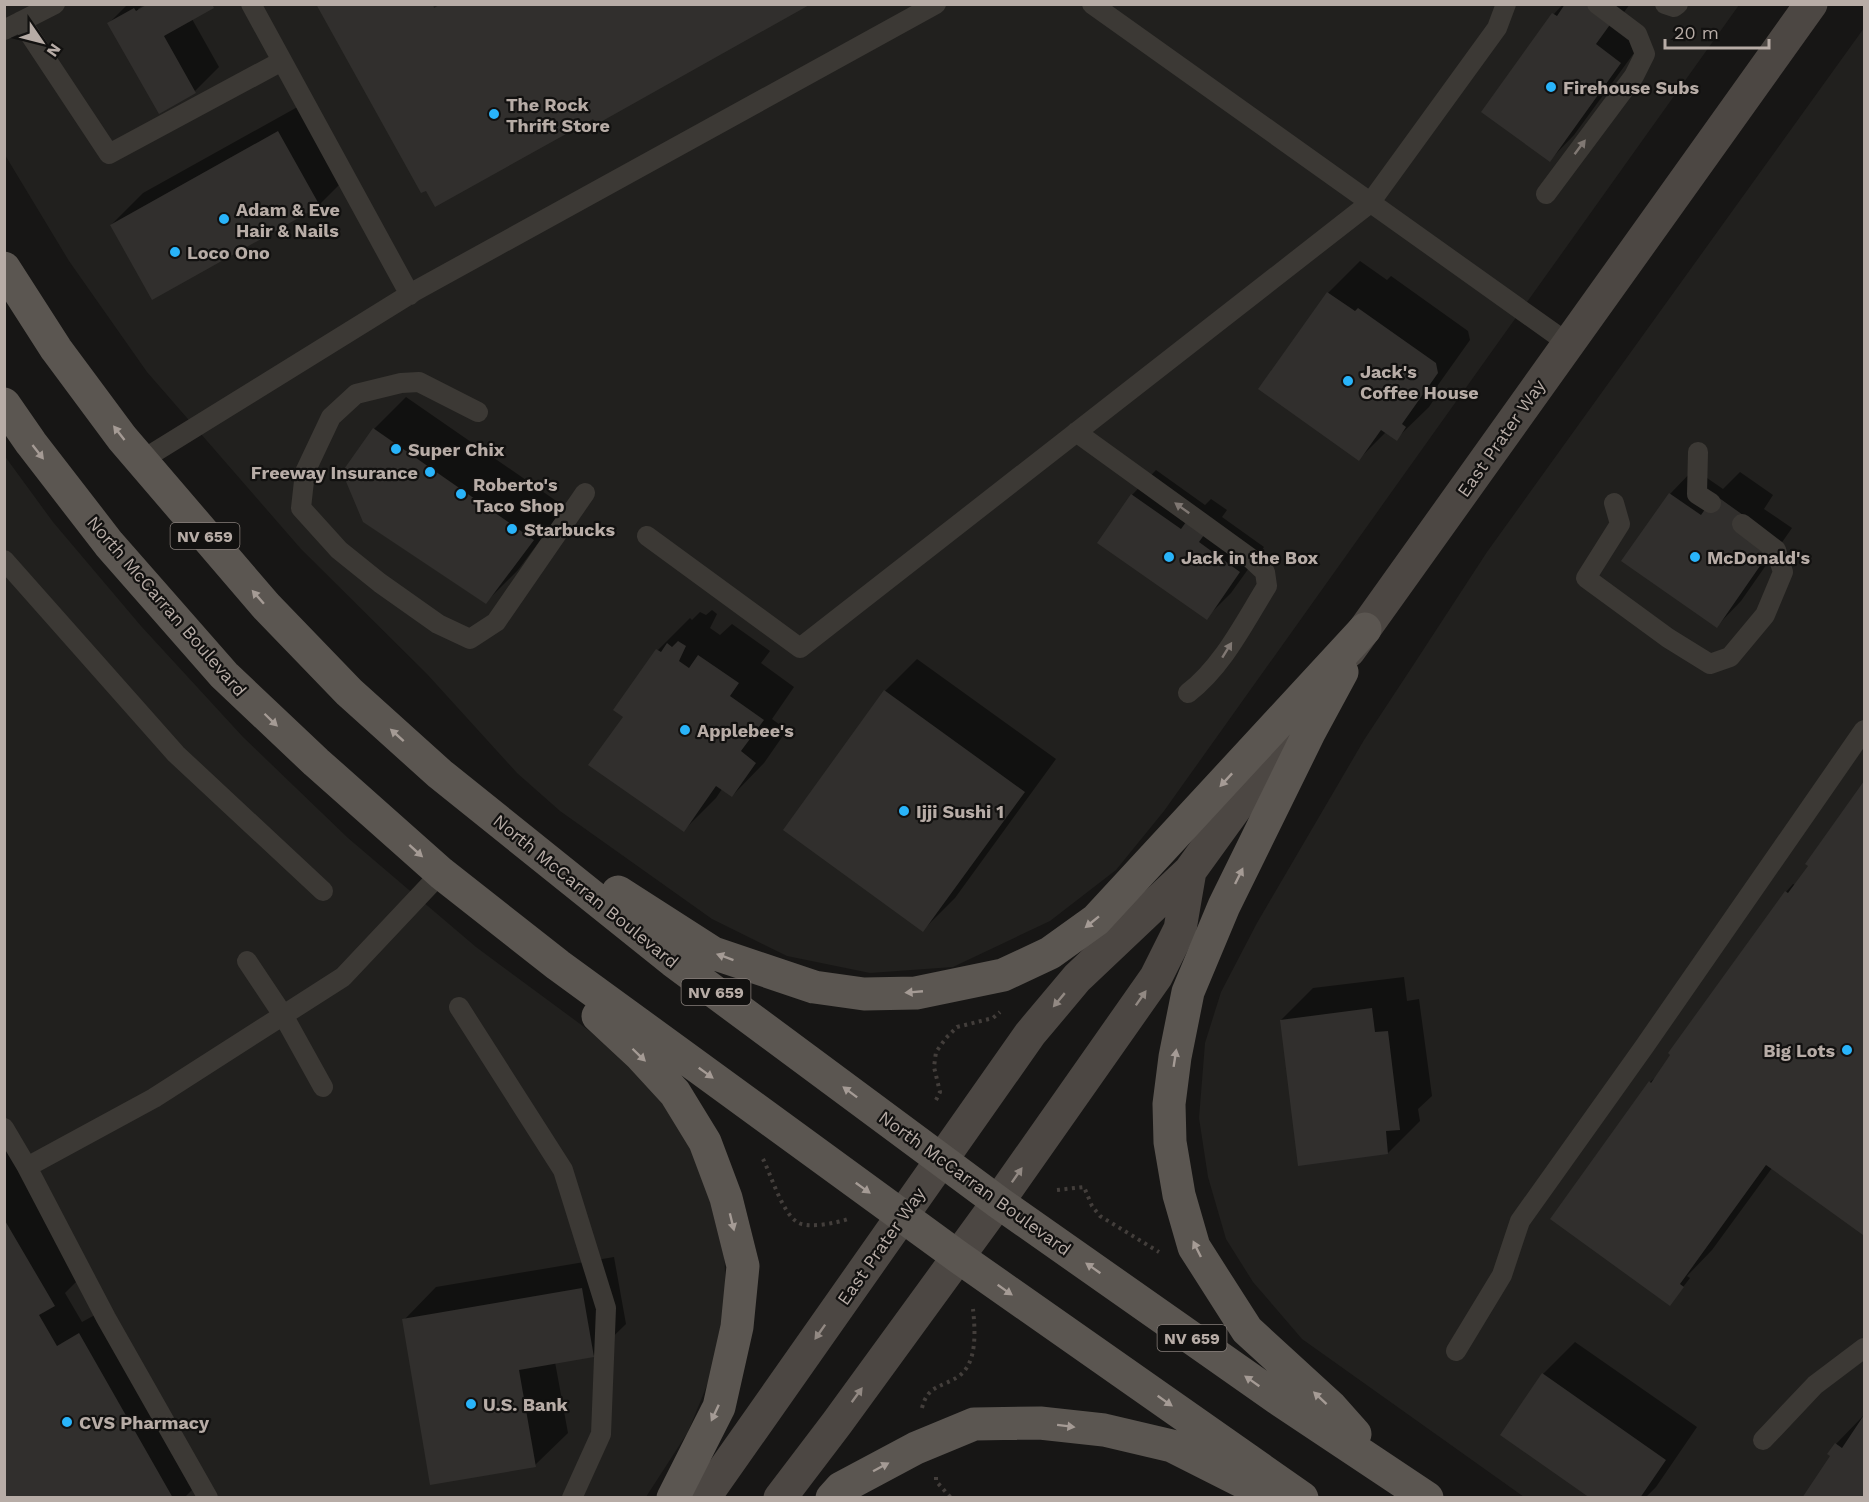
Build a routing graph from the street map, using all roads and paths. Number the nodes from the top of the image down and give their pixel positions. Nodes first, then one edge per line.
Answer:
1 (55, 4) edge
2 (251, 4) edge
3 (936, 4) edge
4 (1092, 4) edge
5 (1506, 4) edge
6 (1597, 4) edge
7 (1665, 4) edge
8 (1678, 4) edge
9 (1811, 4) edge
10 (13, 26) edge
11 (282, 61) junction
12 (1546, 194) dead end
13 (1370, 203) junction
14 (4, 268) edge
15 (410, 295) junction
16 (1569, 344) junction
17 (4, 404) edge
18 (478, 412) dead end
19 (1077, 432) junction
20 (1698, 452) dead end
21 (142, 460) junction
22 (585, 494) dead end
23 (1614, 503) dead end
24 (1711, 503) dead end
25 (1742, 524) dead end
26 (647, 536) dead end
27 (4, 560) edge
28 (1365, 629) junction
29 (1188, 693) dead end
30 (1864, 730) edge
31 (440, 774) junction
32 (1190, 871) junction
33 (441, 873) junction
34 (322, 891) dead end
35 (247, 961) dead end
36 (459, 1007) dead end
37 (1001, 1011) dead end
38 (283, 1015) junction
39 (323, 1087) dead end
40 (936, 1100) dead end
41 (4, 1128) edge
42 (761, 1155) dead end
43 (940, 1160) junction
44 (27, 1167) junction
45 (1058, 1190) dead end
46 (998, 1202) junction
47 (854, 1216) dead end
48 (902, 1216) junction
49 (1160, 1252) dead end
50 (957, 1256) junction
51 (973, 1307) dead end
52 (1864, 1348) edge
53 (1456, 1351) dead end
54 (922, 1409) dead end
55 (1763, 1440) dead end
56 (1389, 1471) junction
57 (208, 1497) edge
58 (572, 1497) edge
59 (673, 1497) edge
60 (704, 1497) edge
61 (780, 1497) edge
62 (832, 1497) edge
63 (1272, 1497) edge
64 (1302, 1497) edge
65 (1427, 1497) edge

1 - 10 lane
2 - 11 lane
3 - 15 lane
4 - 13 lane
5 - 13 lane
12 -> 6 lane
7 - 8 lane
9 - 16 main road, East Prater Way
10 - 11 lane
11 - 15 lane
13 - 16 lane
13 - 19 lane
21 -> 14 main road, North McCarran Boulevard / NV 659
15 - 21 lane
16 - 28 main road, East Prater Way
17 -> 33 main road, North McCarran Boulevard
18 - 22 lane
19 - 26 lane
29 -> 19 lane
20 - 24 lane
31 -> 21 main road, North McCarran Boulevard / NV 659
23 - 25 lane
27 - 34 lane
28 -> 31 main road
28 - 32 main road, East Prater Way
56 -> 28 main road
30 - 53 lane
43 -> 31 main road, North McCarran Boulevard / NV 659
32 -> 43 main road, East Prater Way
46 -> 32 main road, East Prater Way
33 - 38 lane
33 -> 48 main road, North McCarran Boulevard
33 -> 59 main road
35 - 38 lane
36 - 58 lane
37 - 40 path
38 - 39 lane
38 - 44 lane
41 - 44 lane
42 - 47 path
43 - 46 main road, North McCarran Boulevard / NV 659
43 - 48 main road, East Prater Way
44 - 57 lane
45 - 49 path
46 - 50 main road, East Prater Way
56 -> 46 main road, North McCarran Boulevard / NV 659
48 - 50 main road, North McCarran Boulevard
48 -> 60 main road, East Prater Way
61 -> 50 main road, East Prater Way
50 -> 64 main road, North McCarran Boulevard
51 - 54 path
52 - 55 lane
56 - 65 main road, North McCarran Boulevard / NV 659
62 -> 63 main road

